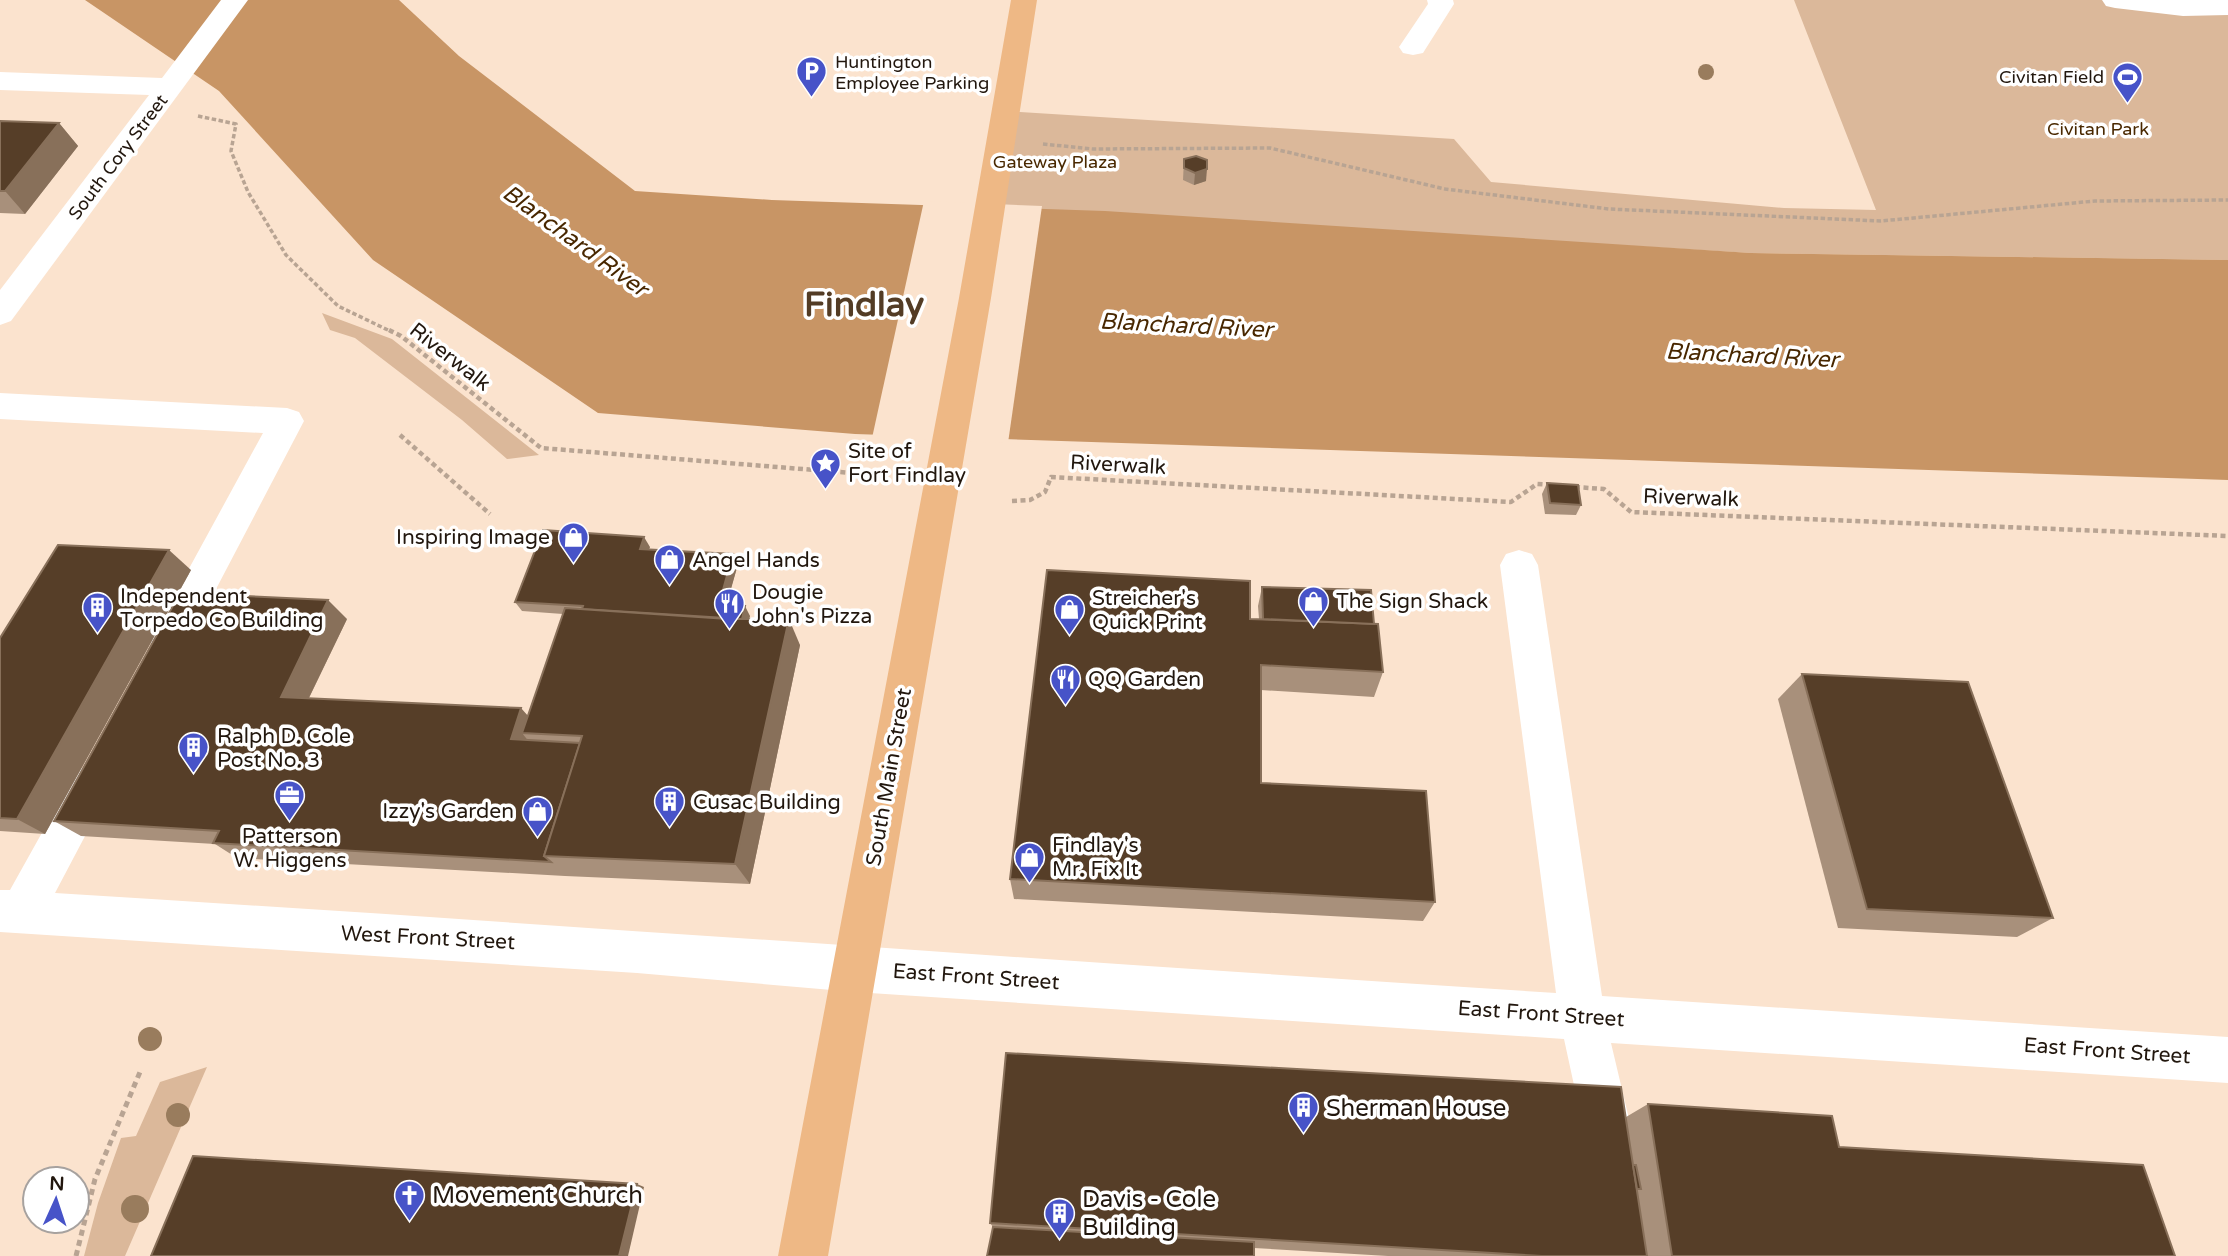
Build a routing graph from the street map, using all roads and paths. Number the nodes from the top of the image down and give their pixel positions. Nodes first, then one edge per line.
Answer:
1 (235, 0) edge
2 (1024, 0) edge
3 (1440, 0) edge
4 (2115, 0) edge
5 (2228, 3) edge
6 (1413, 47) dead end
7 (0, 81) edge
8 (162, 98) junction
9 (999, 141) junction
10 (1187, 148) junction
11 (1188, 159) edge
12 (2227, 201) edge
13 (0, 269) edge
14 (33, 270) junction
15 (0, 313) edge
16 (0, 406) edge
17 (400, 435) dead end
18 (864, 474) dead end
19 (1012, 501) dead end
20 (490, 514) dead end
21 (2228, 536) edge
22 (1519, 565) dead end
23 (150, 676) edge
24 (110, 748) edge
25 (11, 912) edge
26 (855, 970) junction
27 (1582, 1017) junction
28 (2228, 1060) edge
29 (140, 1072) dead end
30 (1617, 1178) edge
31 (76, 1256) edge
32 (803, 1256) edge

1 - 8 street, South Cory Street
2 - 9 highway, South Main Street
3 - 6 street
4 - 5 street
7 - 8 street
8 - 14 street, South Cory Street
8 - 18 path, Riverwalk
9 - 10 path
9 - 26 highway, South Main Street
10 - 11 path
10 - 12 path
13 - 14 street
14 - 15 street, South Cory Street
16 - 23 street
17 - 20 path
19 - 21 path, Riverwalk
22 - 27 street
24 - 25 street
25 - 26 street, West Front Street
26 - 27 street, East Front Street
26 - 32 highway, South Main Street
27 - 28 street, East Front Street
27 - 30 street
29 - 31 path

